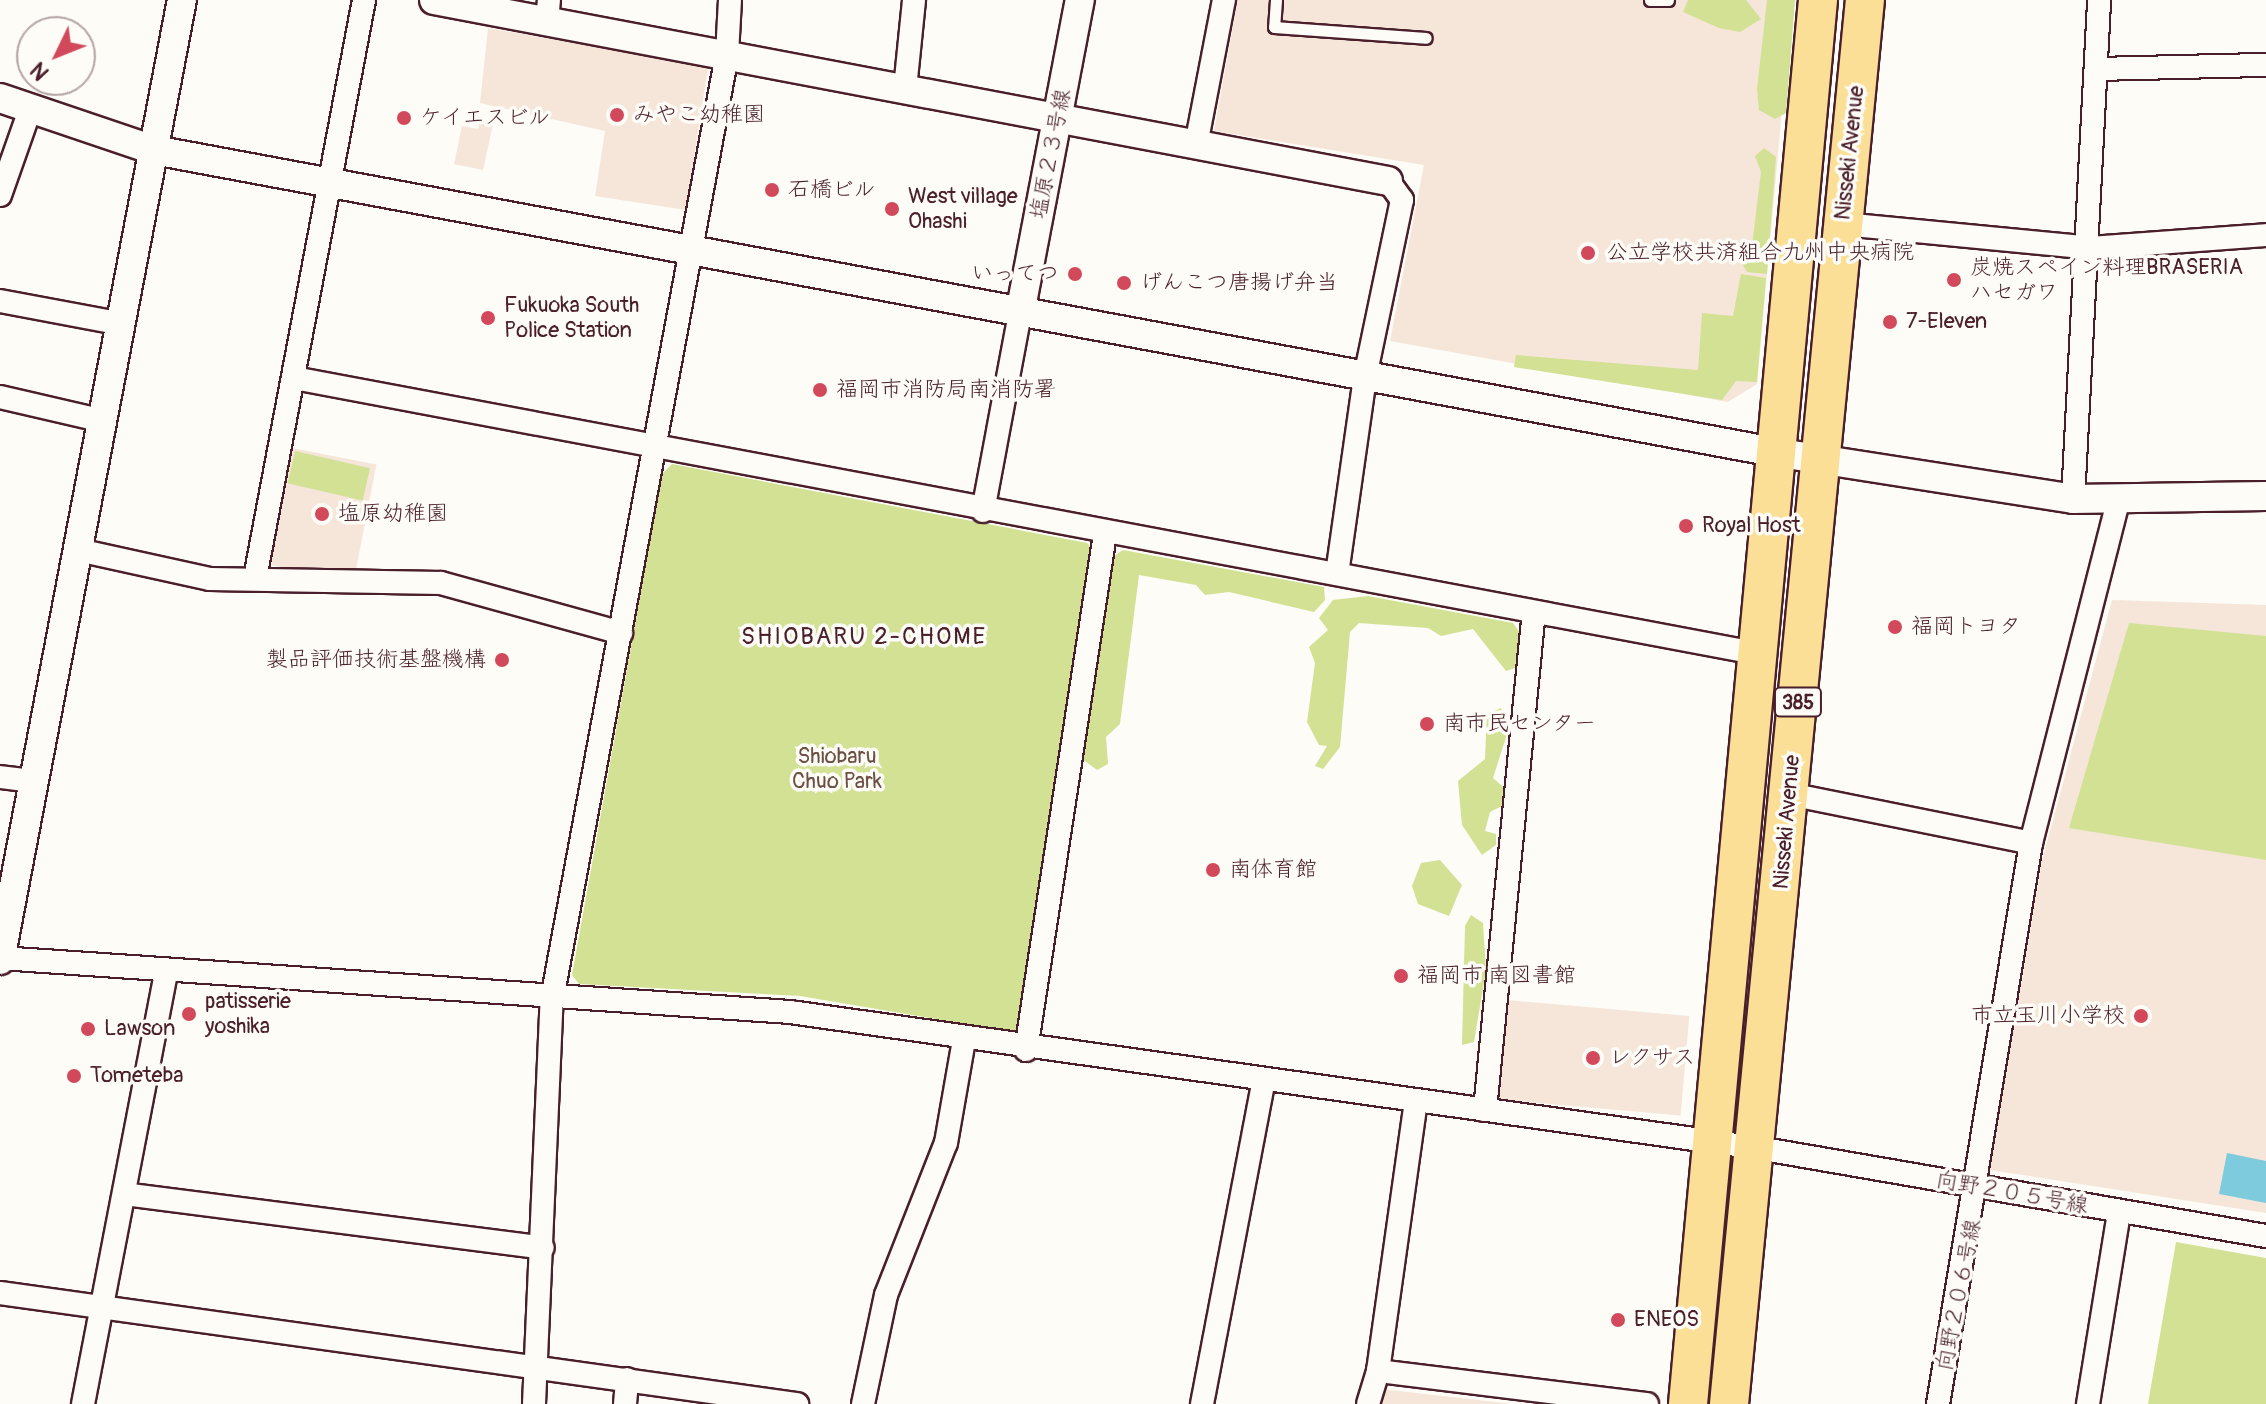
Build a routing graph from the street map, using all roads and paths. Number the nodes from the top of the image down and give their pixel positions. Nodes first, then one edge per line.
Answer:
1 (182, 0) edge
2 (364, 0) edge
3 (434, 0) edge
4 (730, 0) edge
5 (914, 0) edge
6 (1080, 0) edge
7 (1224, 0) edge
8 (1276, 0) edge
9 (1650, 0) edge
10 (1668, 0) edge
11 (1818, 0) edge
12 (1865, 0) edge
13 (2099, 0) edge
14 (548, 11) edge
15 (1426, 38) dead end
16 (727, 55) junction
17 (2266, 65) edge
18 (2097, 69) junction
19 (905, 89) junction
20 (0, 98) edge
21 (30, 110) junction
22 (1058, 118) junction
23 (1196, 145) junction
24 (154, 150) junction
25 (1388, 181) joint
26 (329, 183) junction
27 (0, 195) edge
28 (1843, 224) junction
29 (2266, 235) edge
30 (2090, 248) junction
31 (689, 251) junction
32 (0, 301) edge
33 (1021, 308) junction
34 (118, 323) junction
35 (1365, 377) junction
36 (294, 378) junction
37 (0, 397) edge
38 (100, 420) junction
39 (654, 447) junction
40 (1780, 453) junction
41 (1820, 458) junction
42 (2266, 496) edge
43 (2073, 499) junction
44 (2118, 502) junction
45 (983, 511) junction
46 (1105, 534) junction
47 (78, 550) junction
48 (1337, 574) junction
49 (255, 578) junction
50 (1534, 614) junction
51 (621, 633) junction
52 (1760, 654) junction
53 (0, 777) edge
54 (34, 781) junction
55 (1789, 794) junction
56 (2031, 843) junction
57 (0, 959) edge
58 (166, 973) junction
59 (552, 999) junction
60 (964, 1040) junction
61 (1026, 1050) junction
62 (1264, 1080) junction
63 (1416, 1101) junction
64 (1485, 1110) junction
65 (1714, 1145) junction
66 (1758, 1148) junction
67 (1979, 1186) junction
68 (124, 1194) junction
69 (2119, 1212) junction
70 (2266, 1236) edge
71 (543, 1248) junction
72 (0, 1293) edge
73 (100, 1310) junction
74 (539, 1367) junction
75 (1378, 1371) junction
76 (627, 1379) junction
77 (83, 1404) edge
78 (534, 1404) edge
79 (625, 1404) edge
80 (797, 1404) edge
81 (863, 1404) edge
82 (1202, 1404) edge
83 (1368, 1404) edge
84 (1647, 1404) edge
85 (1688, 1404) edge
86 (1729, 1404) edge
87 (1938, 1404) edge
88 (2088, 1404) edge

1 - 24 street
2 - 26 street
3 - 14 street
4 - 16 street
5 - 19 street
6 - 22 street, 塩原２３号線
7 - 23 street
8 - 15 lane
9 - 10 lane
11 - 40 highway, Nisseki Avenue / 385
12 - 28 highway, Nisseki Avenue / 385
13 - 18 street
14 - 16 street
16 - 19 street
16 - 31 street
17 - 18 street
18 - 30 street
19 - 22 street
20 - 21 street
21 - 24 street
21 - 27 street
22 - 23 street
22 - 33 street, 塩原２３号線
23 - 25 street
24 - 26 street
24 - 34 street
25 - 35 street
26 - 31 street
26 - 36 street
28 - 30 street
28 - 41 highway, Nisseki Avenue / 385
29 - 30 street
30 - 43 street
31 - 33 street
31 - 39 street
32 - 34 street
33 - 35 street
33 - 45 street
34 - 38 street
35 - 40 street
35 - 48 street
36 - 39 street
36 - 49 street
37 - 38 street
38 - 47 street
39 - 45 street
39 - 51 street
40 - 41 street
40 - 52 highway, Nisseki Avenue / 385
41 - 43 street
41 - 55 highway, Nisseki Avenue / 385
42 - 44 street
43 - 44 street
44 - 56 street, 向野２０６号線
45 - 46 street
46 - 48 street
46 - 61 street
47 - 49 street
47 - 54 street
48 - 50 street
49 - 51 street
50 - 52 street
50 - 64 street
51 - 59 street
52 - 65 highway, Nisseki Avenue / 385
53 - 54 street
54 - 57 street
55 - 56 street
55 - 66 highway, Nisseki Avenue / 385
56 - 67 street, 向野２０６号線
57 - 58 street, 向野２０５号線
58 - 59 street, 向野２０５号線
58 - 68 street
59 - 60 street, 向野２０５号線
59 - 71 street
60 - 61 street, 向野２０５号線
60 - 81 street
61 - 62 street, 向野２０５号線
62 - 63 street, 向野２０５号線
62 - 82 street
63 - 64 street, 向野２０５号線
63 - 75 street
64 - 65 street, 向野２０５号線
65 - 66 street, 向野２０５号線
65 - 85 highway, Nisseki Avenue / 385
66 - 67 street, 向野２０５号線
66 - 86 highway, Nisseki Avenue / 385
67 - 69 street, 向野２０５号線
67 - 87 street, 向野２０６号線
68 - 71 street
68 - 73 street
69 - 70 street, 向野２０５号線
69 - 88 street
71 - 74 street
72 - 73 street
73 - 74 street
73 - 77 street
74 - 76 street
74 - 78 street
75 - 83 street
75 - 84 street
76 - 79 street
76 - 80 street

